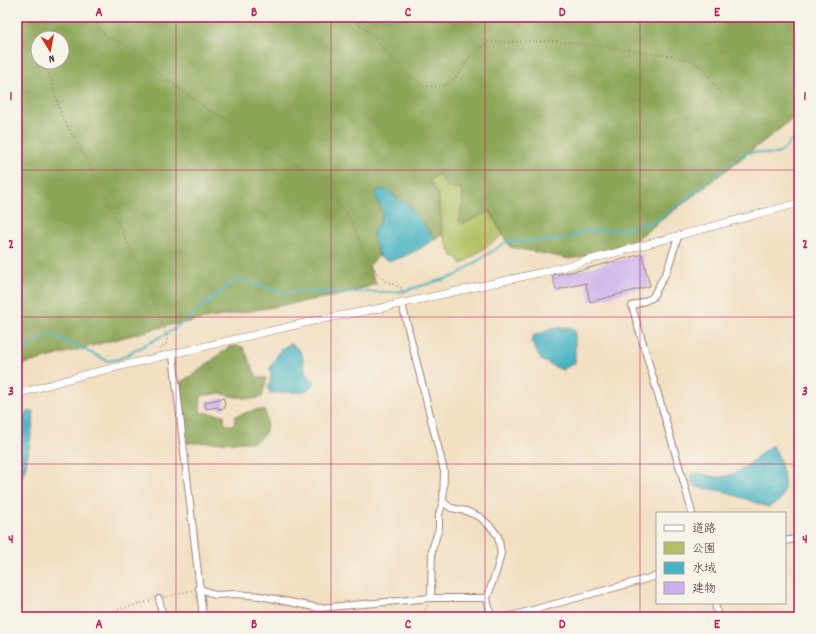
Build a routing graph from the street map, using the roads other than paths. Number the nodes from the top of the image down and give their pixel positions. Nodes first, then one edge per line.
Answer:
1 (799, 203) edge
2 (678, 237) junction
3 (402, 304) junction
4 (173, 355) junction
5 (17, 394) edge
6 (443, 502) junction
7 (692, 512) edge
8 (799, 538) edge
9 (786, 541) edge
10 (656, 576) edge
11 (199, 588) junction
12 (431, 598) junction
13 (487, 598) junction
14 (159, 599) road end
15 (715, 604) edge
16 (163, 617) edge
17 (203, 617) edge
18 (491, 617) edge
19 (507, 617) edge
20 (718, 617) edge

1 - 2 street
2 - 3 street
2 - 7 street
3 - 4 street
3 - 6 street
4 - 5 street
4 - 11 street
6 - 12 street
6 - 13 street
8 - 9 street
10 - 19 street
11 - 12 street
11 - 17 street
12 - 13 street
13 - 18 street
14 - 16 street
15 - 20 street

